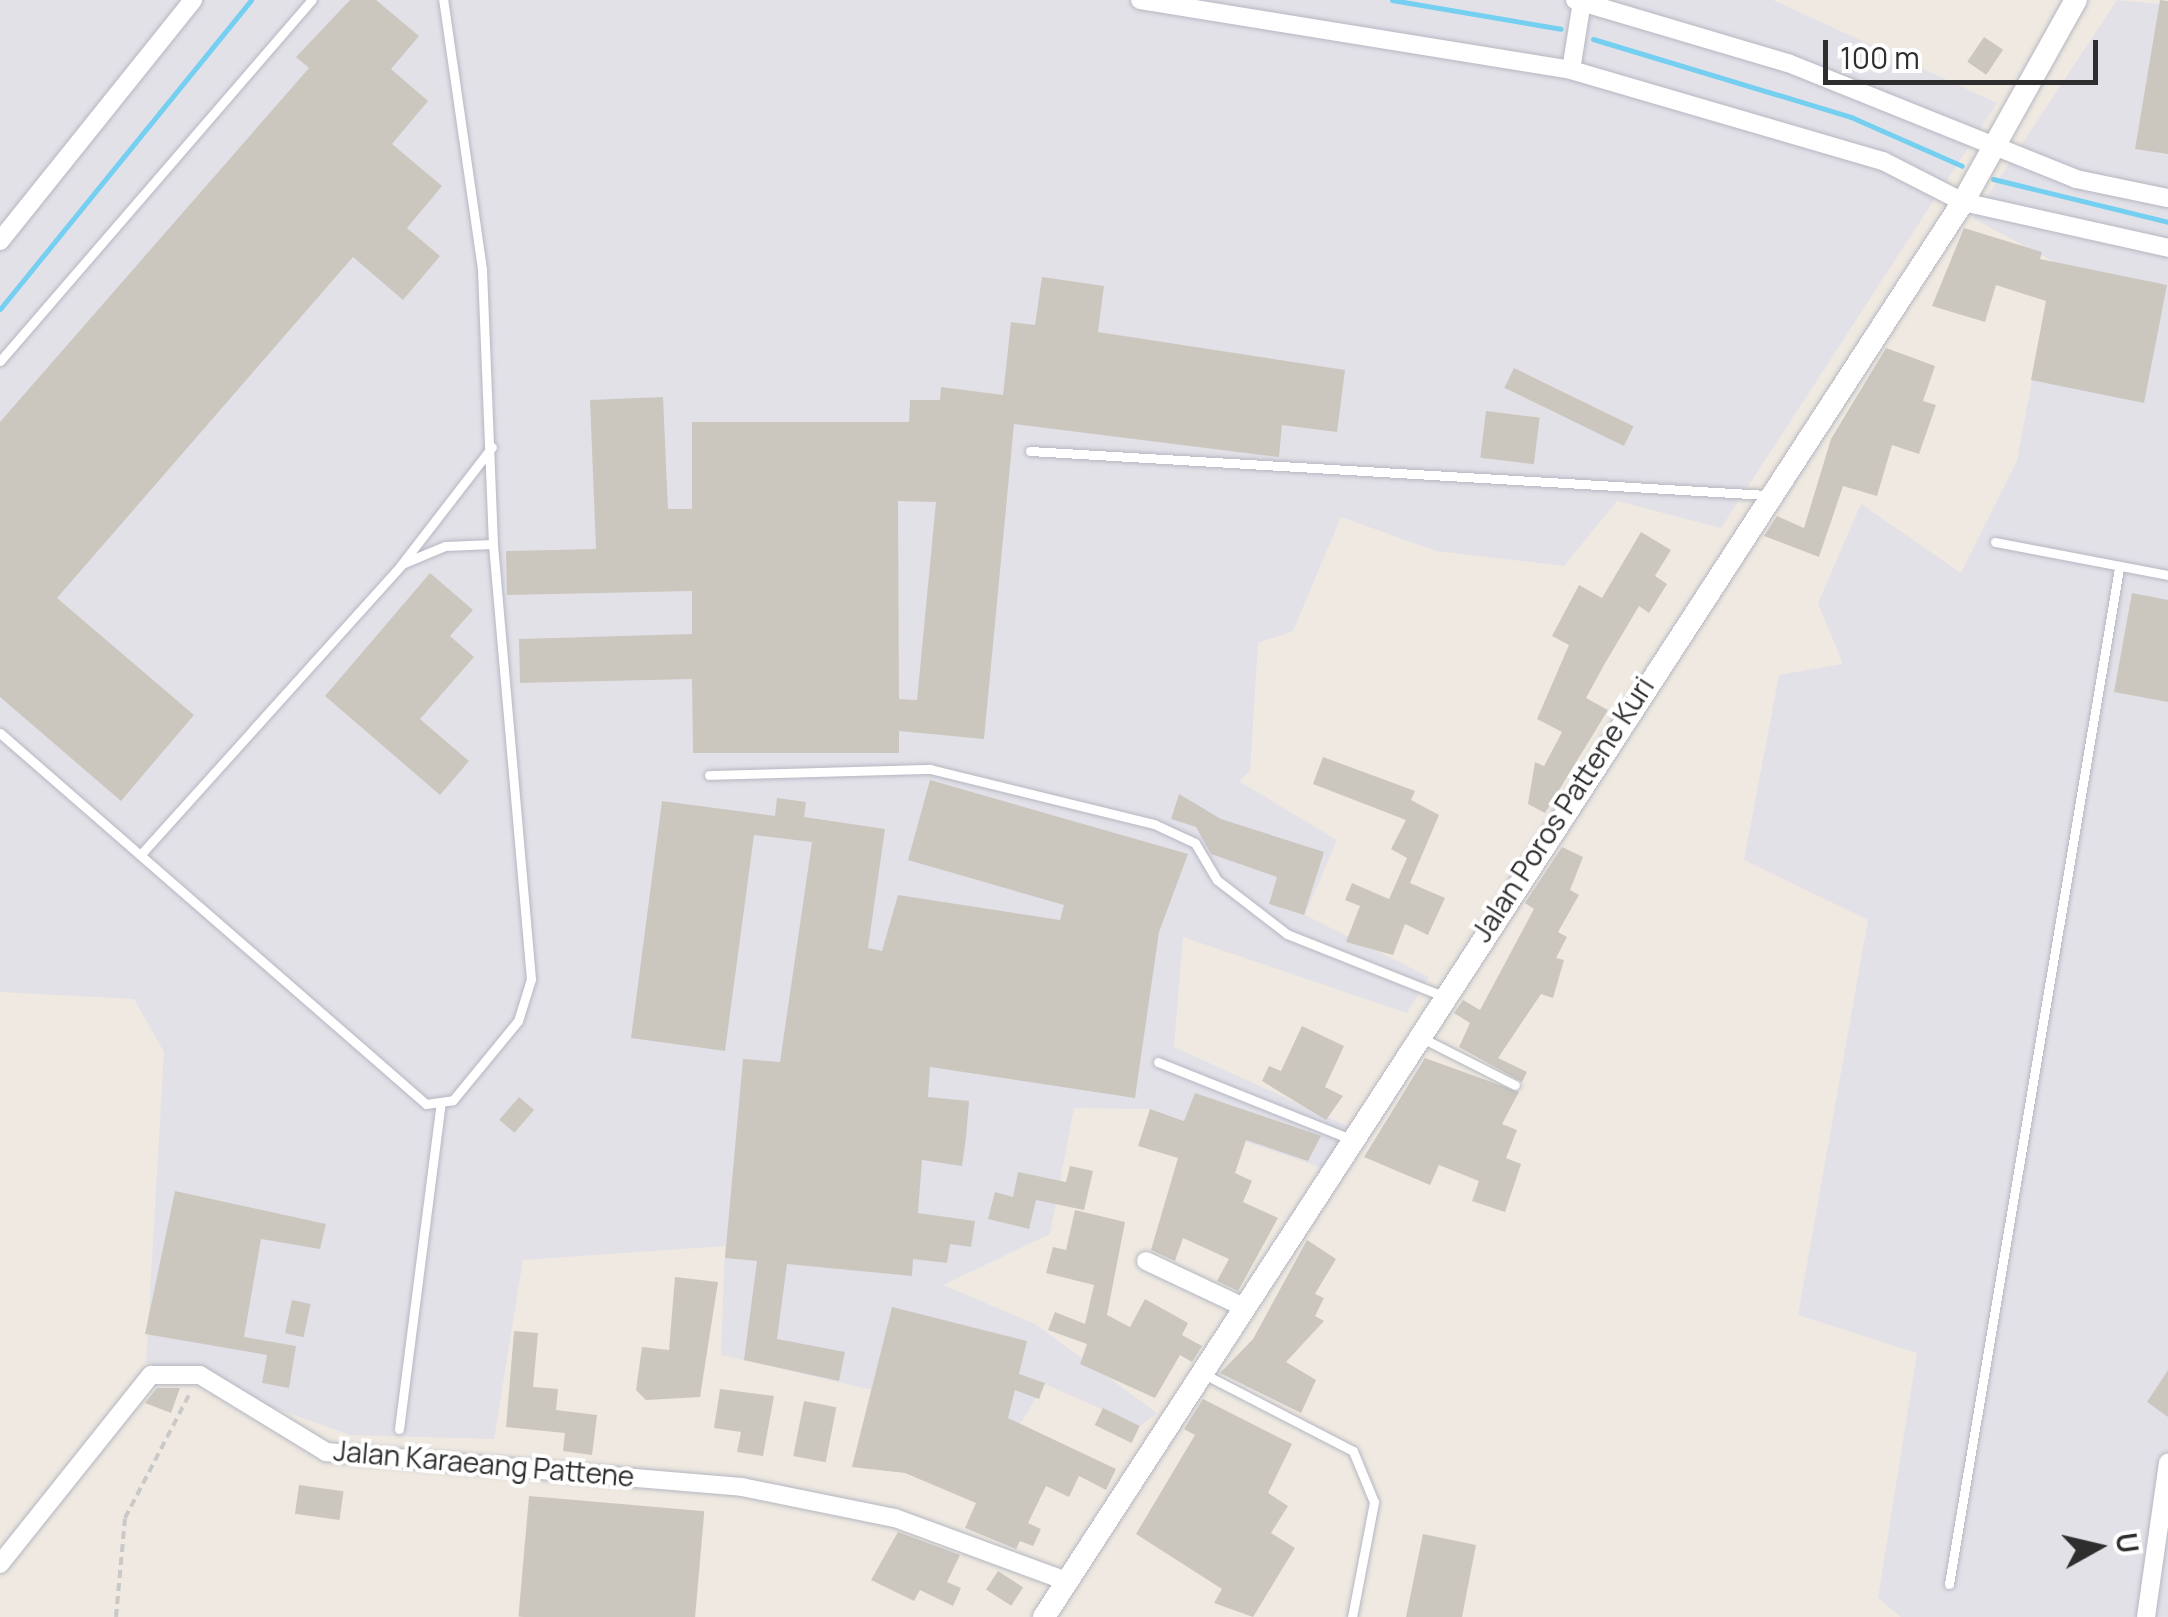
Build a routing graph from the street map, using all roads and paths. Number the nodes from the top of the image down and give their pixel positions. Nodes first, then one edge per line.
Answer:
1 (193, 0) edge
2 (312, 0) edge
3 (443, 0) edge
4 (1140, 0) edge
5 (2076, 0) edge
6 (1579, 1) edge
7 (1571, 70) junction
8 (1990, 148) junction
9 (2168, 198) edge
10 (1962, 202) junction
11 (0, 241) edge
12 (2168, 248) edge
13 (0, 361) edge
14 (492, 447) junction
15 (1030, 451) dead end
16 (1766, 496) junction
17 (1995, 542) dead end
18 (493, 544) junction
19 (402, 564) junction
20 (2120, 568) junction
21 (2168, 575) edge
22 (0, 733) edge
23 (709, 776) dead end
24 (142, 853) junction
25 (1440, 995) junction
26 (1415, 1035) junction
27 (1158, 1062) dead end
28 (1515, 1085) dead end
29 (440, 1106) junction
30 (1348, 1138) junction
31 (1146, 1261) dead end
32 (1241, 1306) junction
33 (1199, 1372) junction
34 (200, 1376) junction
35 (399, 1429) dead end
36 (2168, 1463) edge
37 (0, 1564) edge
38 (1066, 1581) junction
39 (1949, 1584) dead end
40 (116, 1617) edge
41 (1044, 1617) edge
42 (1352, 1617) edge
43 (2146, 1617) edge

1 - 11 street
2 - 13 lane
3 - 14 lane
4 - 7 street
5 - 8 street, Jalan Poros Pattene Kuri
6 - 7 street
6 - 8 street
7 - 10 street
8 - 9 street
8 - 10 street, Jalan Poros Pattene Kuri
10 - 12 street
10 - 16 street, Jalan Poros Pattene Kuri
14 - 18 lane
14 - 19 lane
15 - 16 lane
16 - 25 street, Jalan Poros Pattene Kuri
17 - 20 lane
18 - 19 lane
18 - 29 lane
19 - 24 lane
20 - 21 lane
20 - 39 lane
22 - 24 lane
23 - 25 lane
24 - 29 lane
25 - 26 street, Jalan Poros Pattene Kuri
26 - 28 lane
26 - 30 street, Jalan Poros Pattene Kuri
27 - 30 lane
29 - 35 lane
30 - 32 street, Jalan Poros Pattene Kuri
31 - 32 street
32 - 33 street, Jalan Poros Pattene Kuri
33 - 38 street, Jalan Poros Pattene Kuri
33 - 42 lane
34 - 37 street
34 - 38 street, Jalan Karaeang Pattene
34 - 40 path
36 - 43 street
38 - 41 street, Jalan Poros Pattene Kuri

